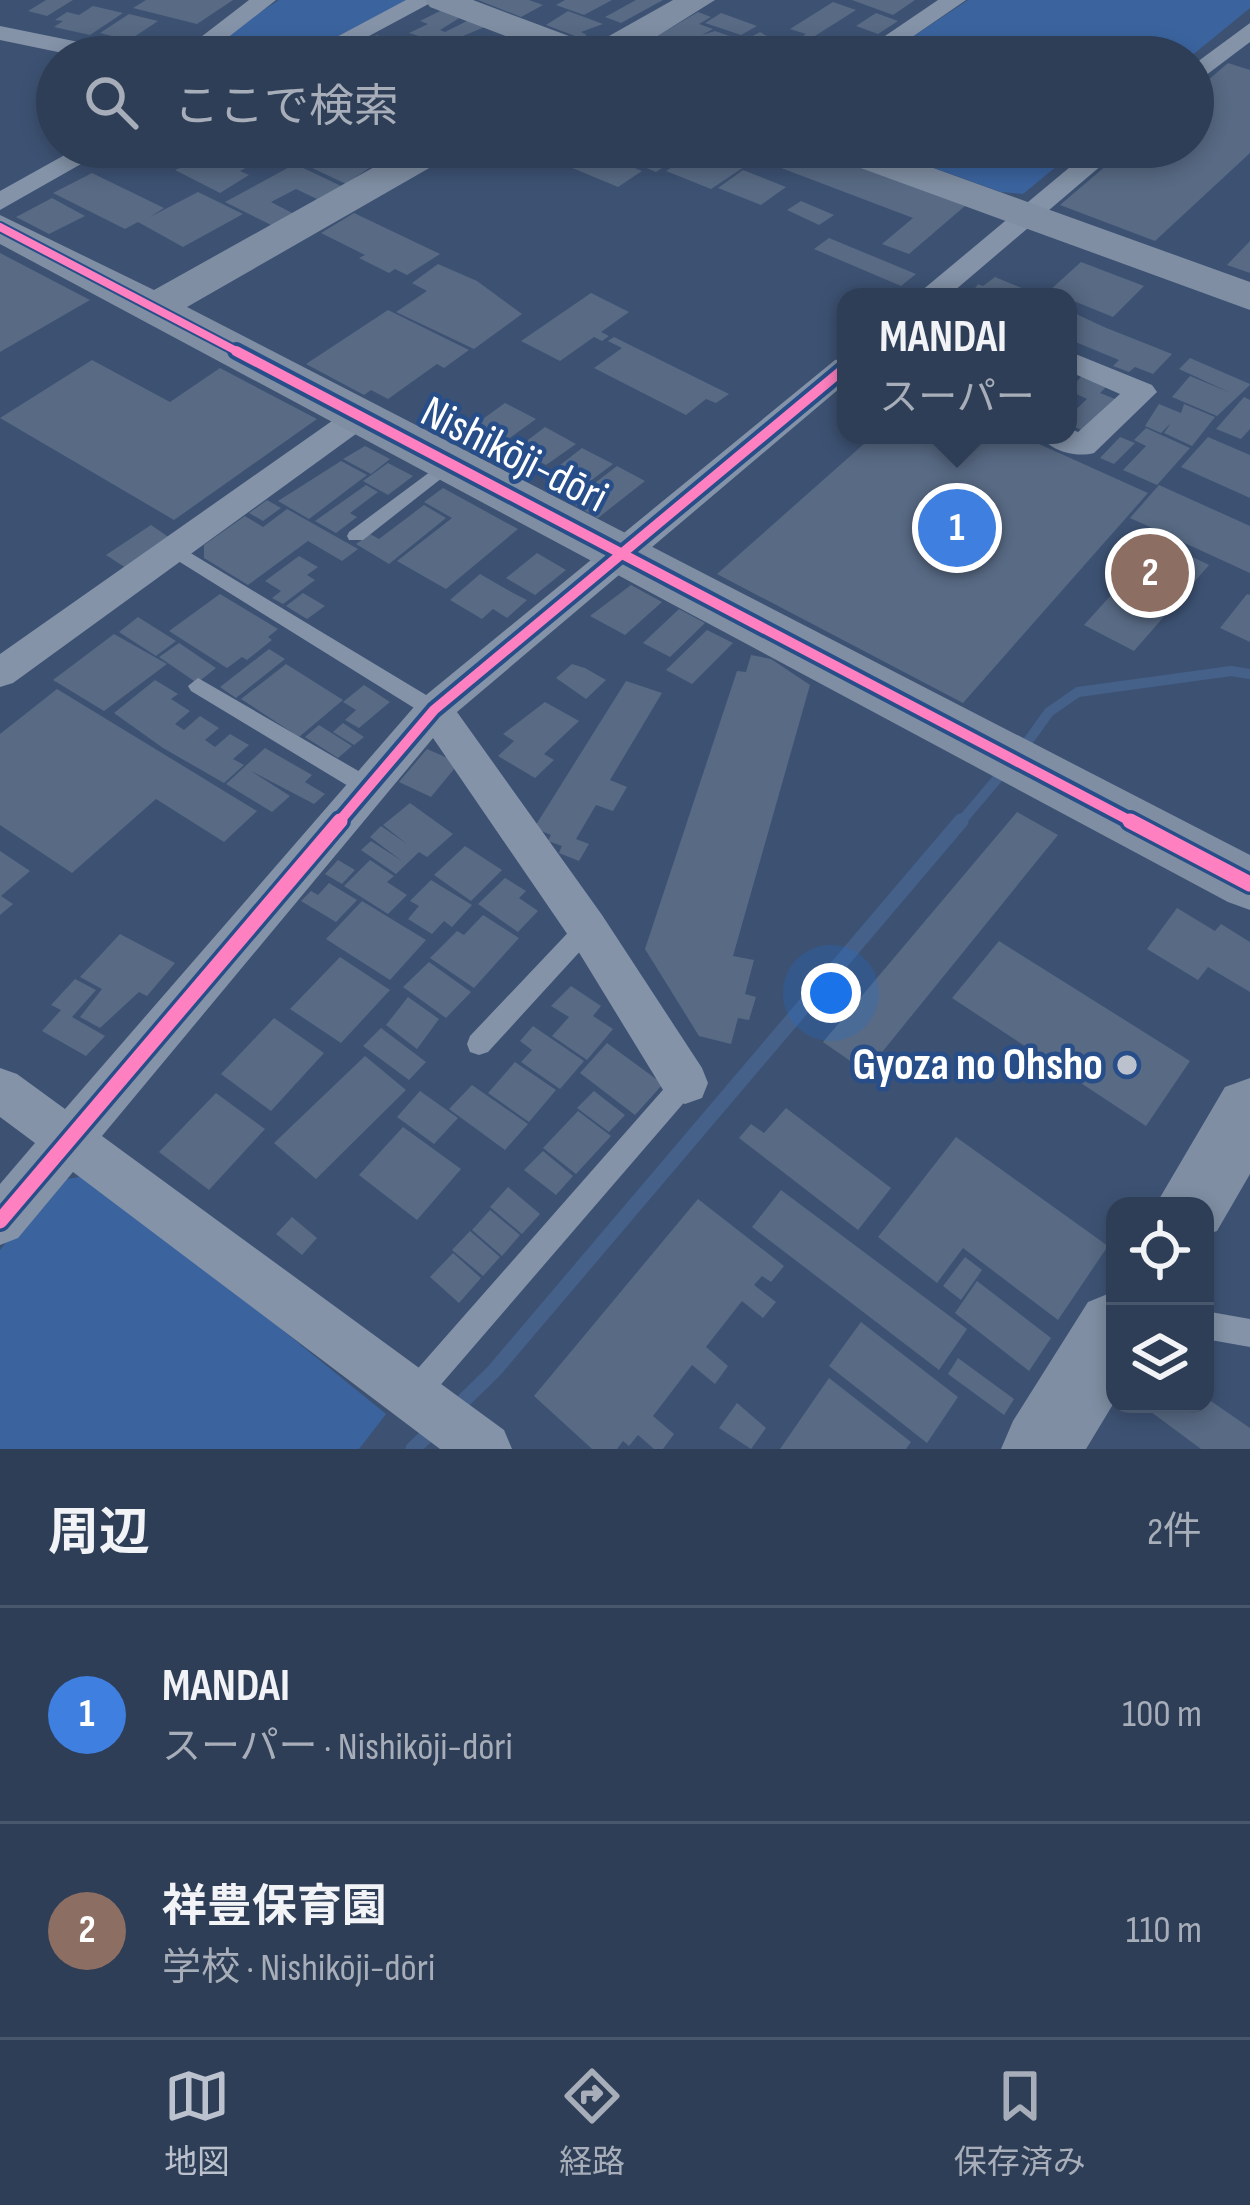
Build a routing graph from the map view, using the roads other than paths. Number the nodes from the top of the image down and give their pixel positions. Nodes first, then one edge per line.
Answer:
1 (264, 0) edge
2 (424, 0) edge
3 (442, 0) edge
4 (698, 0) edge
5 (954, 0) edge
6 (1250, 30) edge
7 (0, 33) edge
8 (215, 36) edge
9 (353, 36) edge
10 (539, 36) edge
11 (633, 36) edge
12 (898, 36) edge
13 (36, 40) edge
14 (1214, 60) edge
15 (61, 168) edge
16 (386, 168) edge
17 (894, 168) edge
18 (1084, 168) edge
19 (0, 202) edge
20 (1024, 217) junction
21 (0, 227) edge
22 (940, 288) edge
23 (1250, 297) edge
24 (153, 309) junction
25 (1077, 364) edge
26 (837, 376) edge
27 (360, 416) junction
28 (1077, 444) edge
29 (450, 463) junction
30 (356, 536) dead end
31 (174, 549) junction
32 (627, 554) junction
33 (0, 673) edge
34 (198, 686) dead end
35 (434, 710) junction
36 (366, 786) junction
37 (1250, 884) edge
38 (587, 928) junction
39 (478, 1044) dead end
40 (685, 1083) joint
41 (0, 1089) edge
42 (1250, 1110) edge
43 (68, 1142) junction
44 (1197, 1197) edge
45 (0, 1221) edge
46 (1214, 1327) edge
47 (1250, 1333) edge
48 (1106, 1344) edge
49 (416, 1393) junction
50 (474, 1440) edge
51 (1041, 1449) edge

1 - 8 street
2 - 9 street
3 - 10 street
4 - 11 street
5 - 12 street
6 - 14 street
7 - 13 street
15 - 19 street
16 - 24 street
17 - 20 street
18 - 20 street
20 - 22 street
20 - 23 street
21 - 24 street, Nishikōji-dōri
24 - 27 street, Nishikōji-dōri
25 - 28 street
26 - 32 street
27 - 29 street, Nishikōji-dōri
27 - 31 street
29 - 30 lane
29 - 32 street, Nishikōji-dōri
31 - 33 street
31 - 35 lane
32 - 35 street
32 - 37 street, Nishikōji-dōri
34 - 36 lane
35 - 36 street
35 - 38 street
36 - 43 street
38 - 39 lane
38 - 40 street
40 - 49 lane
41 - 43 street
42 - 44 street
43 - 45 street
43 - 49 street
46 - 47 lane
48 - 51 street
49 - 50 street

